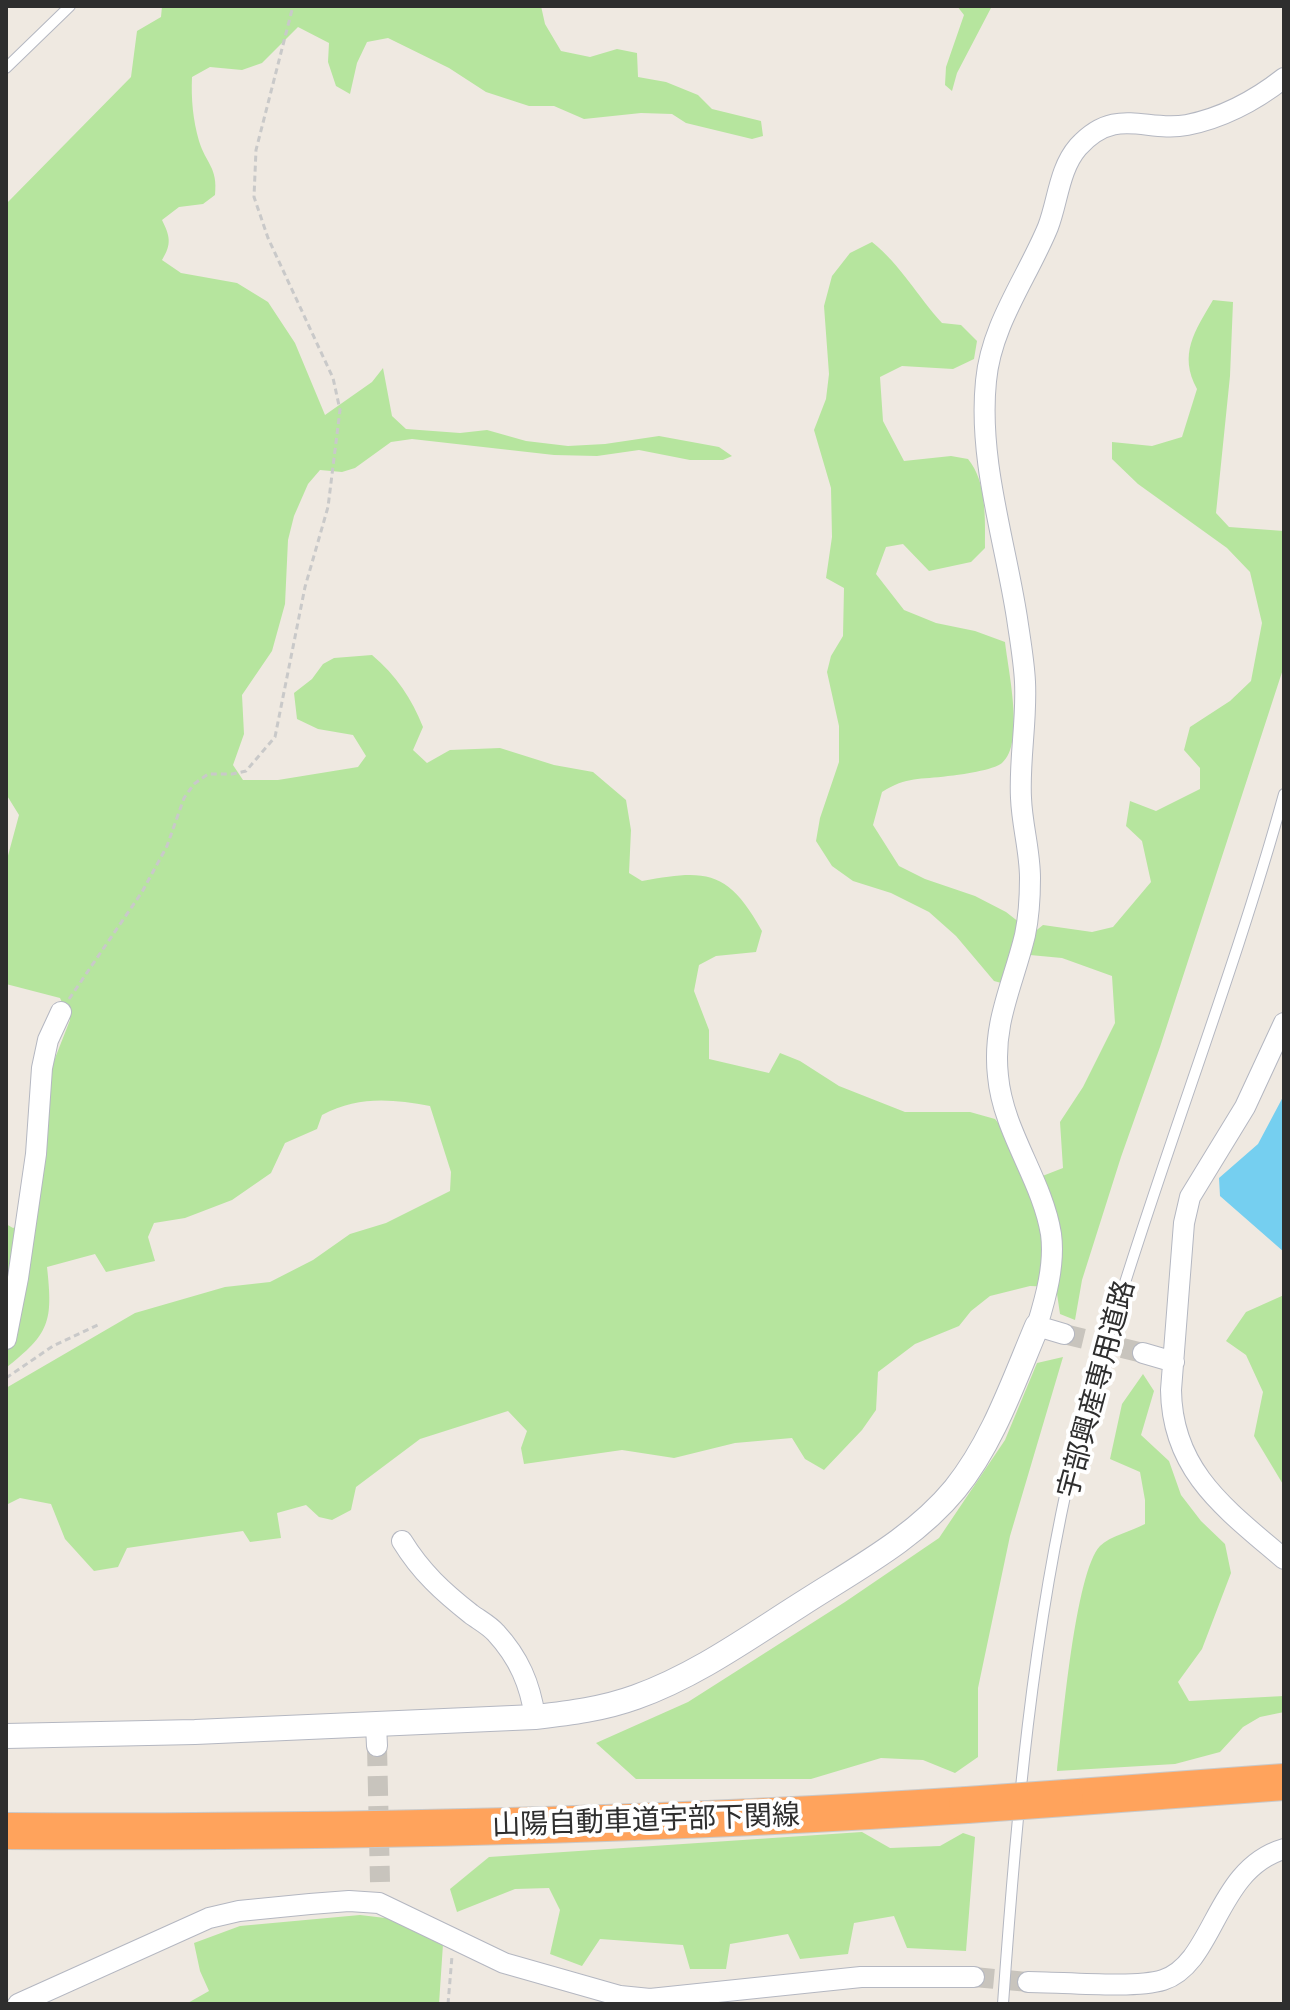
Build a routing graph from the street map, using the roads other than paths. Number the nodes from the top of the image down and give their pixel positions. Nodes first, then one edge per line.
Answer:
1 (70, 6) edge
2 (6, 68) edge
3 (1284, 78) edge
4 (1284, 794) edge
5 (61, 1012) road end
6 (1284, 1023) edge
7 (1037, 1326) junction
8 (1064, 1334) tunnel mouth
9 (6, 1339) edge
10 (1143, 1353) tunnel mouth
11 (1174, 1362) junction
12 (402, 1541) dead end
13 (1284, 1559) edge
14 (535, 1717) junction
15 (6, 1736) edge
16 (1284, 1782) edge
17 (6, 1831) edge
18 (1284, 1849) edge
19 (380, 1882) tunnel mouth
20 (379, 1903) junction
21 (974, 1977) tunnel mouth
22 (1028, 1982) tunnel mouth
23 (18, 2004) edge
24 (1003, 2004) edge

1 - 2 lane
3 - 7 street
4 - 24 lane, 宇部興産専用道路
5 - 9 street
6 - 11 street
7 - 8 street
7 - 14 street
10 - 11 street
11 - 13 street
12 - 14 street
14 - 15 street
16 - 17 highway, 山陽自動車道宇部下関線, bridge
18 - 22 street
19 - 20 street
20 - 21 street
20 - 23 street

